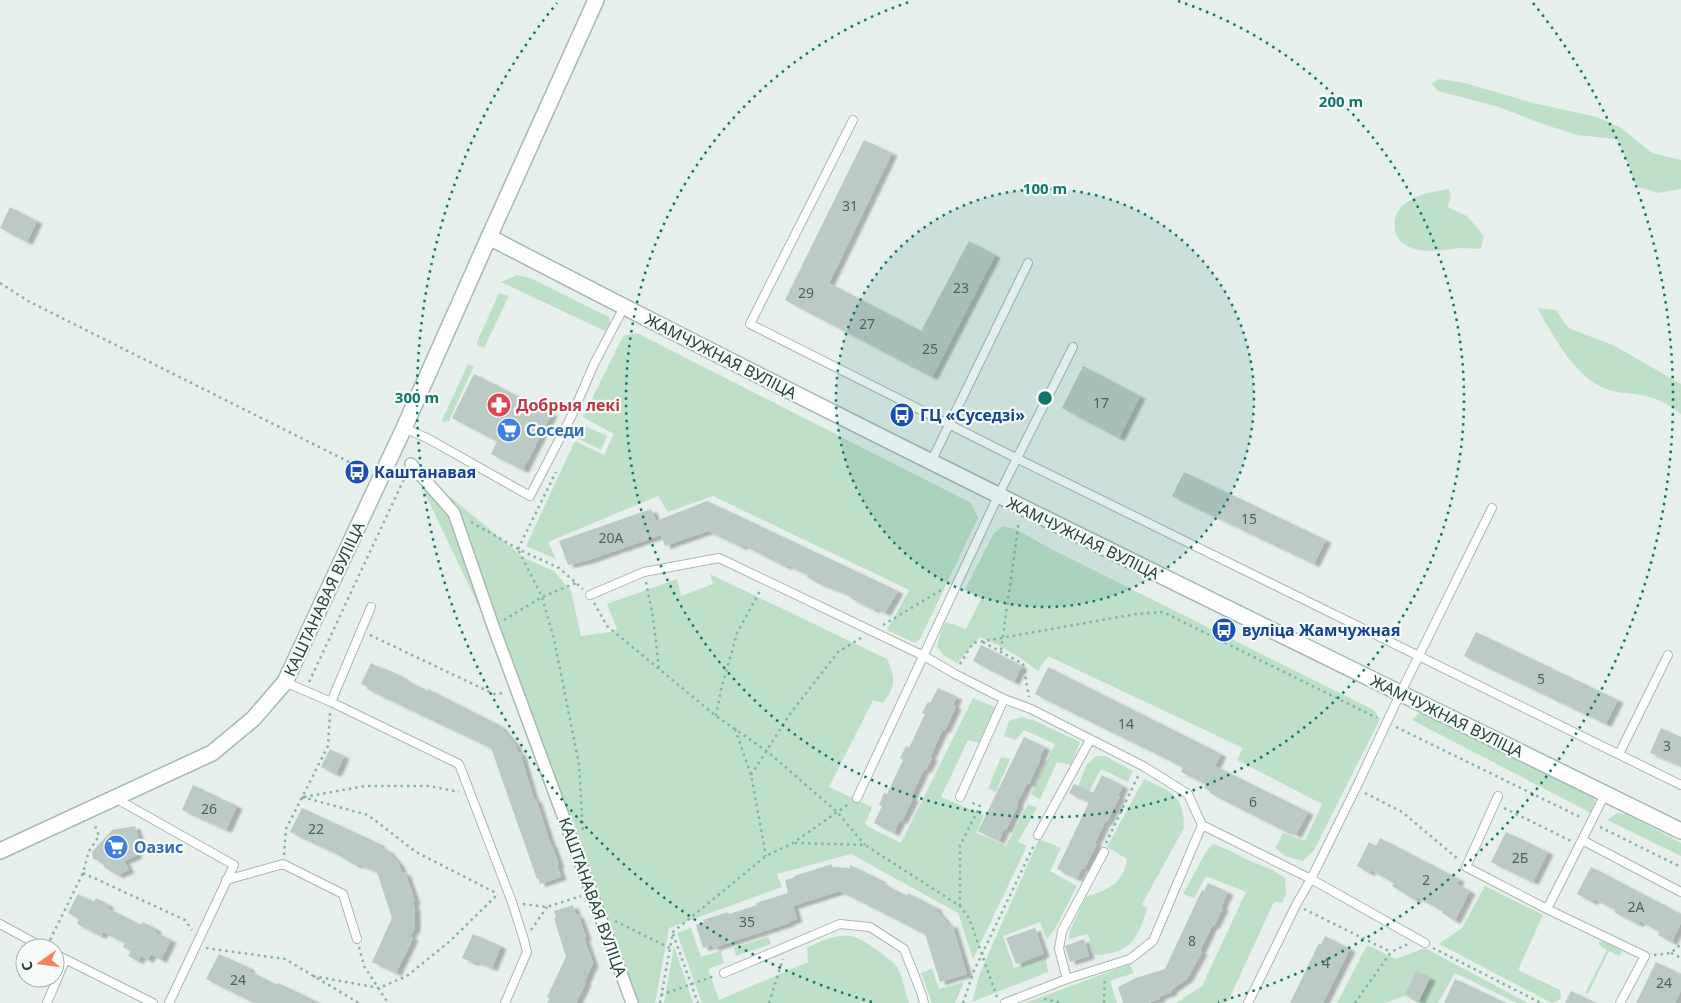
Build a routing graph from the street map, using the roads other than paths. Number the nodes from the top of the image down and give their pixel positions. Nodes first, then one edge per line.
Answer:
1 (596, 0) edge
2 (853, 120) dead end
3 (489, 237) junction
4 (1028, 264) dead end
5 (624, 308) junction
6 (1074, 347) dead end
7 (950, 424) junction
8 (404, 428) junction
9 (1016, 458) junction
10 (931, 462) junction
11 (411, 464) road end
12 (998, 496) junction
13 (1492, 508) dead end
14 (590, 595) road end
15 (371, 607) dead end
16 (1668, 655) dead end
17 (924, 656) junction
18 (1419, 656) junction
19 (285, 682) junction
20 (1400, 694) junction
21 (1004, 699) junction
22 (331, 702) junction
23 (1090, 740) junction
24 (1619, 754) junction
25 (1681, 784) edge
26 (1605, 794) junction
27 (960, 797) road end
28 (115, 798) junction
29 (857, 798) road end
30 (1496, 800) road end
31 (1202, 825) junction
32 (1681, 831) edge
33 (1038, 835) road end
34 (1581, 842) junction
35 (0, 851) edge
36 (1104, 852) road end
37 (1311, 879) junction
38 (226, 880) junction
39 (1681, 892) edge
40 (1547, 909) junction
41 (1, 928) edge
42 (23, 938) edge
43 (357, 939) road end
44 (1422, 941) road end
45 (66, 960) joint
46 (724, 973) road end
47 (1068, 980) junction
48 (47, 1003) edge
49 (153, 1003) edge
50 (169, 1003) edge
51 (505, 1003) edge
52 (632, 1003) edge
53 (924, 1003) edge
54 (1005, 1003) edge
55 (1248, 1003) edge
56 (1620, 1003) edge

1 - 3 main road, КАШТАНАВАЯ ВУЛІЦА
2 - 7 lane
3 - 5 main road, ЖАМЧУЖНАЯ ВУЛІЦА
3 - 8 main road, КАШТАНАВАЯ ВУЛІЦА
4 - 7 lane
5 - 8 lane
5 - 10 main road, ЖАМЧУЖНАЯ ВУЛІЦА
6 - 9 lane
7 - 9 lane
7 - 10 lane
8 - 19 main road, КАШТАНАВАЯ ВУЛІЦА
9 - 12 lane
9 - 18 lane
10 - 12 main road, ЖАМЧУЖНАЯ ВУЛІЦА
11 - 52 street, КАШТАНАВАЯ ВУЛІЦА
12 - 17 lane
12 - 20 main road, ЖАМЧУЖНАЯ ВУЛІЦА
13 - 18 lane
14 - 17 lane
15 - 22 lane
16 - 24 lane
17 - 21 lane
17 - 29 lane
18 - 20 lane
18 - 24 lane
19 - 22 lane
19 - 28 main road, КАШТАНАВАЯ ВУЛІЦА
20 - 26 main road, ЖАМЧУЖНАЯ ВУЛІЦА
20 - 37 lane
21 - 23 lane
21 - 27 lane
22 - 51 lane
23 - 31 lane
23 - 33 lane
24 - 25 lane
26 - 32 main road, ЖАМЧУЖНАЯ ВУЛІЦА
26 - 34 lane
28 - 35 main road, КАШТАНАВАЯ ВУЛІЦА
28 - 38 lane
30 - 40 lane
31 - 37 lane
31 - 47 lane
34 - 39 lane
34 - 40 lane
36 - 47 lane
37 - 44 lane
37 - 55 lane
38 - 43 lane
38 - 50 lane
40 - 56 lane
41 - 42 lane
45 - 48 lane
45 - 49 lane
46 - 53 lane
47 - 54 lane

